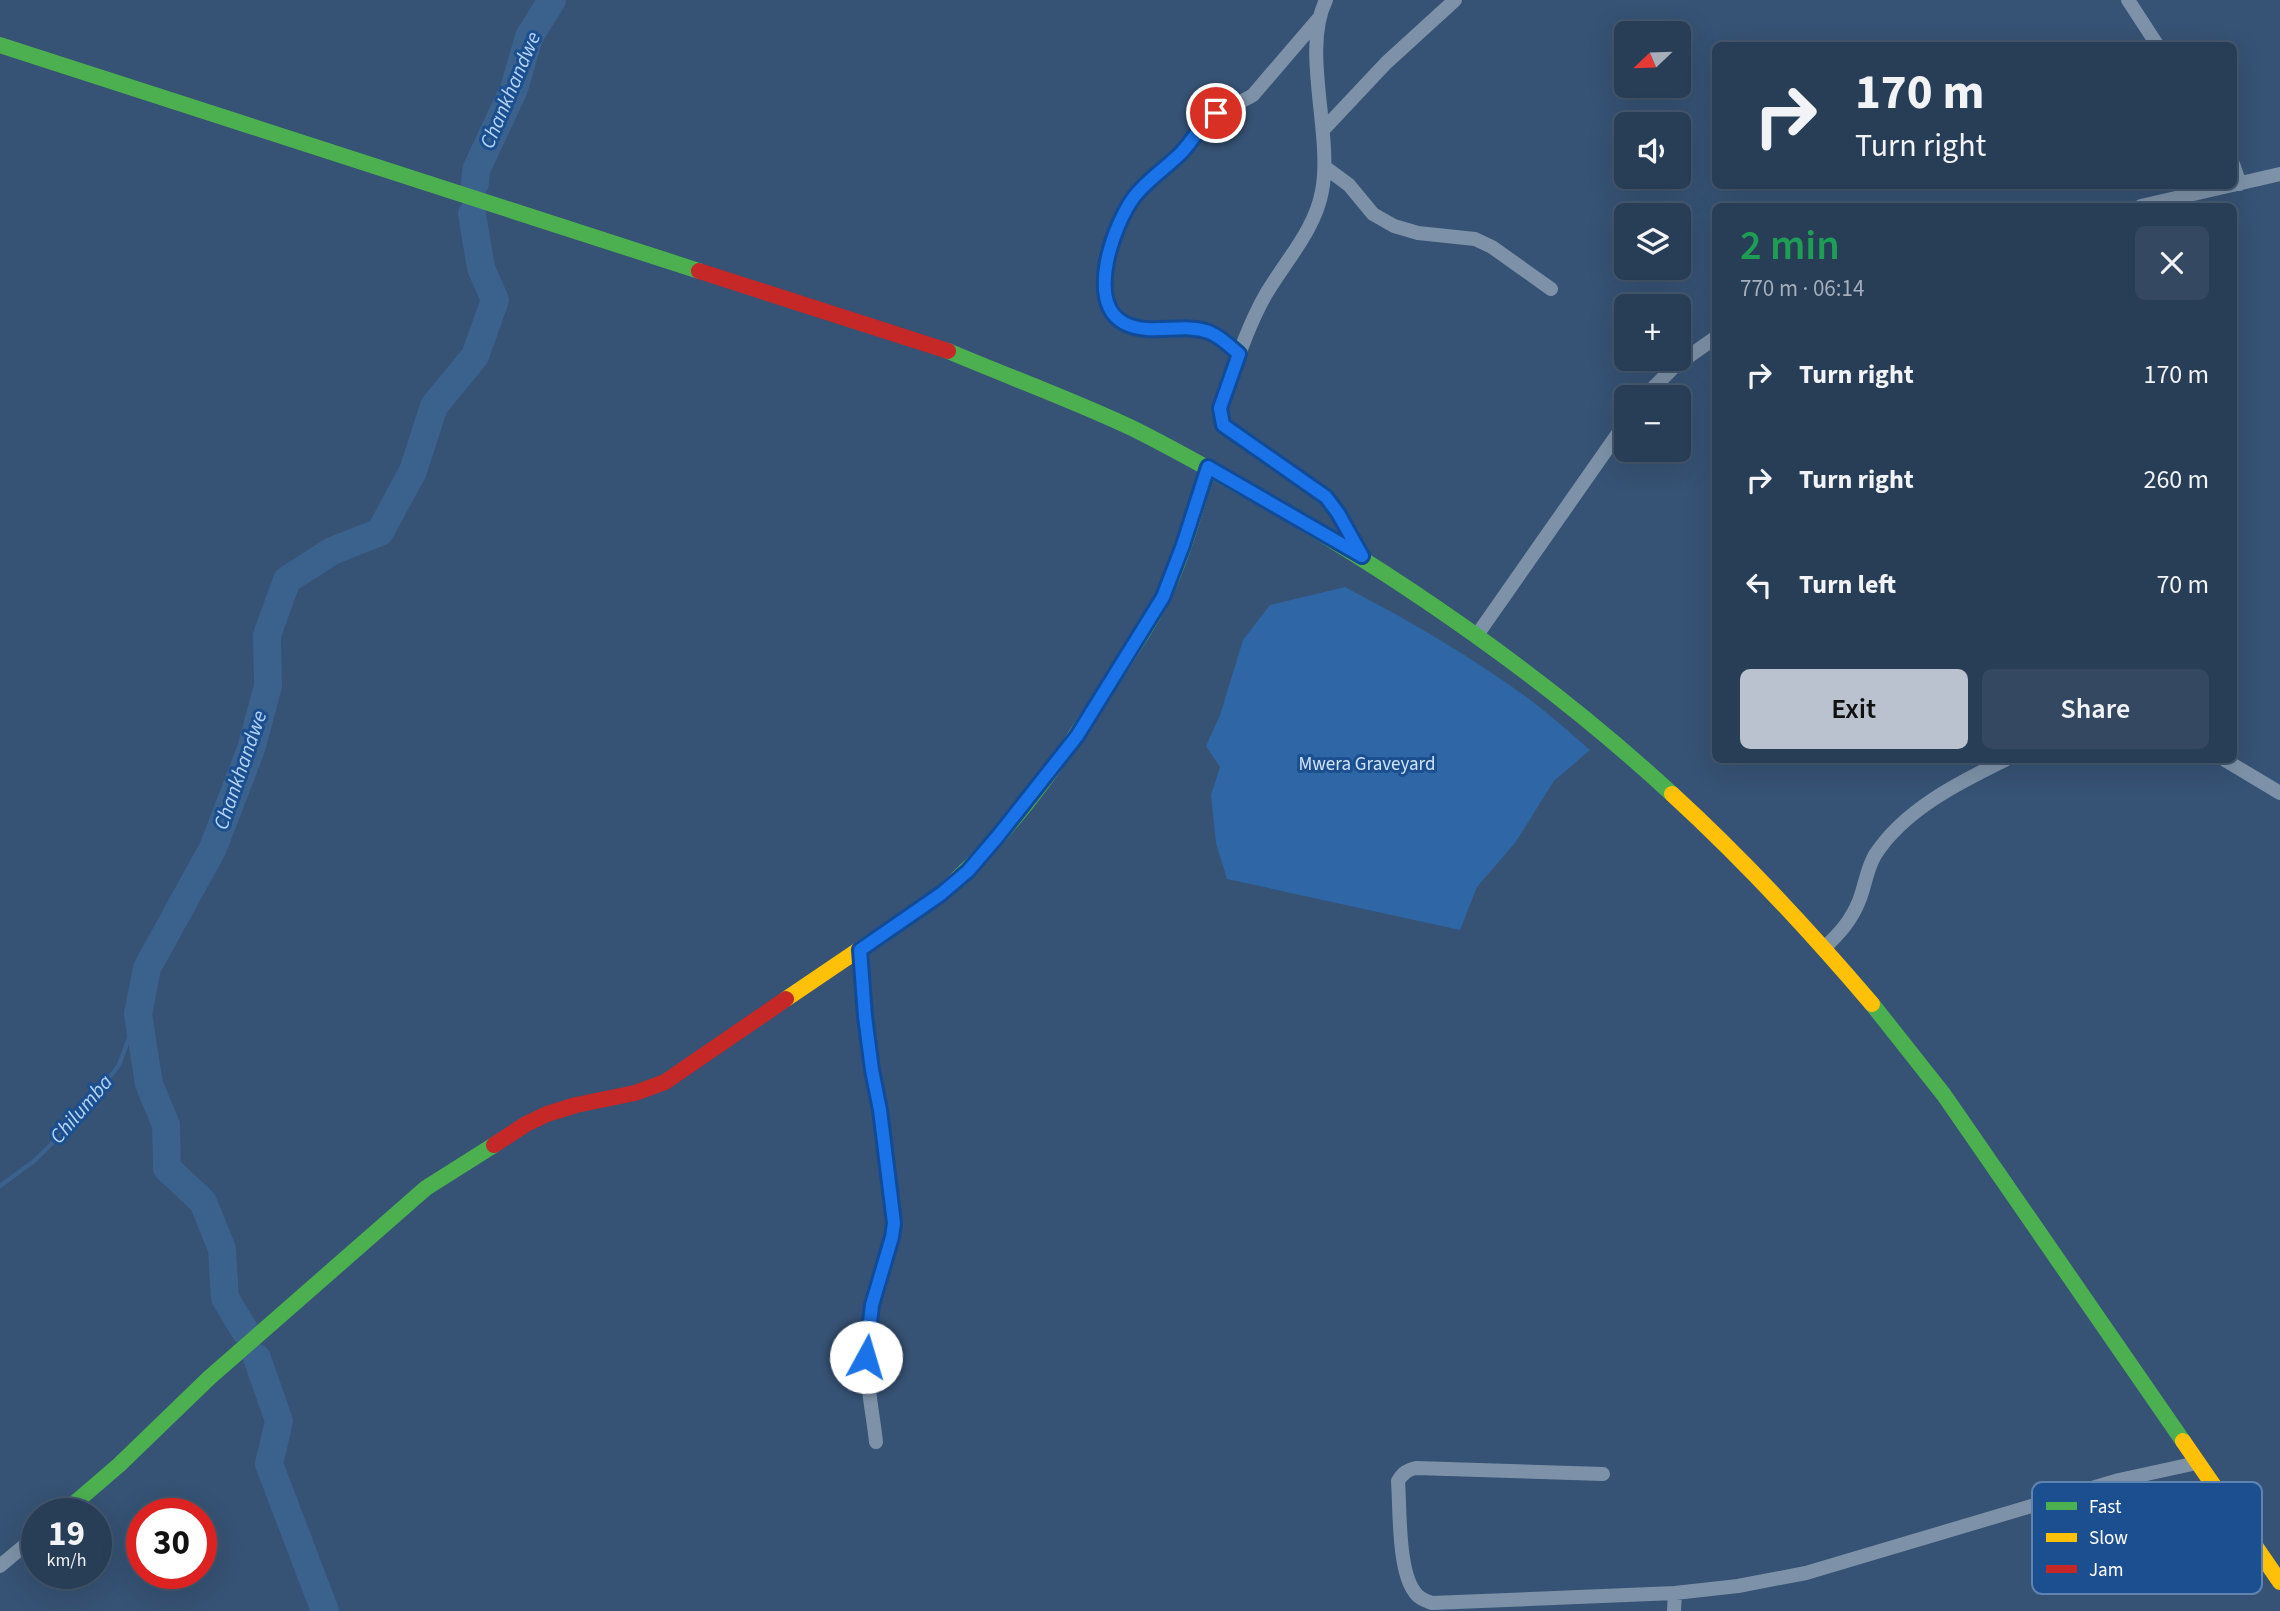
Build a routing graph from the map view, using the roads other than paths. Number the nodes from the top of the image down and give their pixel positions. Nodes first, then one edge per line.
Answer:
1 (1326, 0) edge
2 (1455, 0) edge
3 (2128, 0) edge
4 (1320, 17) junction
5 (2155, 42) edge
6 (0, 45) edge
7 (1322, 130) junction
8 (1326, 167) junction
9 (2280, 174) edge
10 (2237, 175) edge
11 (2240, 184) junction
12 (2237, 185) edge
13 (2218, 189) edge
14 (2154, 203) edge
15 (1551, 289) dead end
16 (1712, 340) edge
17 (1239, 354) junction
18 (1656, 385) edge
19 (1614, 439) edge
20 (1208, 467) junction
21 (1362, 556) junction
22 (1477, 635) junction
23 (1999, 763) edge
24 (2230, 763) edge
25 (2280, 793) edge
26 (1824, 948) junction
27 (860, 950) junction
28 (876, 1442) dead end
29 (2197, 1462) junction
30 (1603, 1474) dead end
31 (2115, 1482) edge
32 (2211, 1482) edge
33 (81, 1498) edge
34 (2032, 1506) edge
35 (21, 1548) edge
36 (2262, 1556) edge
37 (0, 1566) edge
38 (2280, 1582) edge
39 (1675, 1593) junction
40 (1674, 1611) edge

1 - 4 street
2 - 7 street
3 - 5 street
4 - 7 street
4 - 17 street
6 - 20 main road
7 - 8 street
8 - 15 street
8 - 17 street
9 - 11 street
10 - 11 street
11 - 12 street
13 - 14 street
16 - 18 street
17 - 21 street
19 - 22 street
20 - 21 main road
20 - 27 main road
21 - 22 main road
22 - 26 main road
23 - 26 street
24 - 25 street
26 - 29 main road
27 - 28 street
27 - 33 main road
29 - 31 street
29 - 32 main road
30 - 39 street
34 - 39 street
35 - 37 street
36 - 38 main road
39 - 40 street

